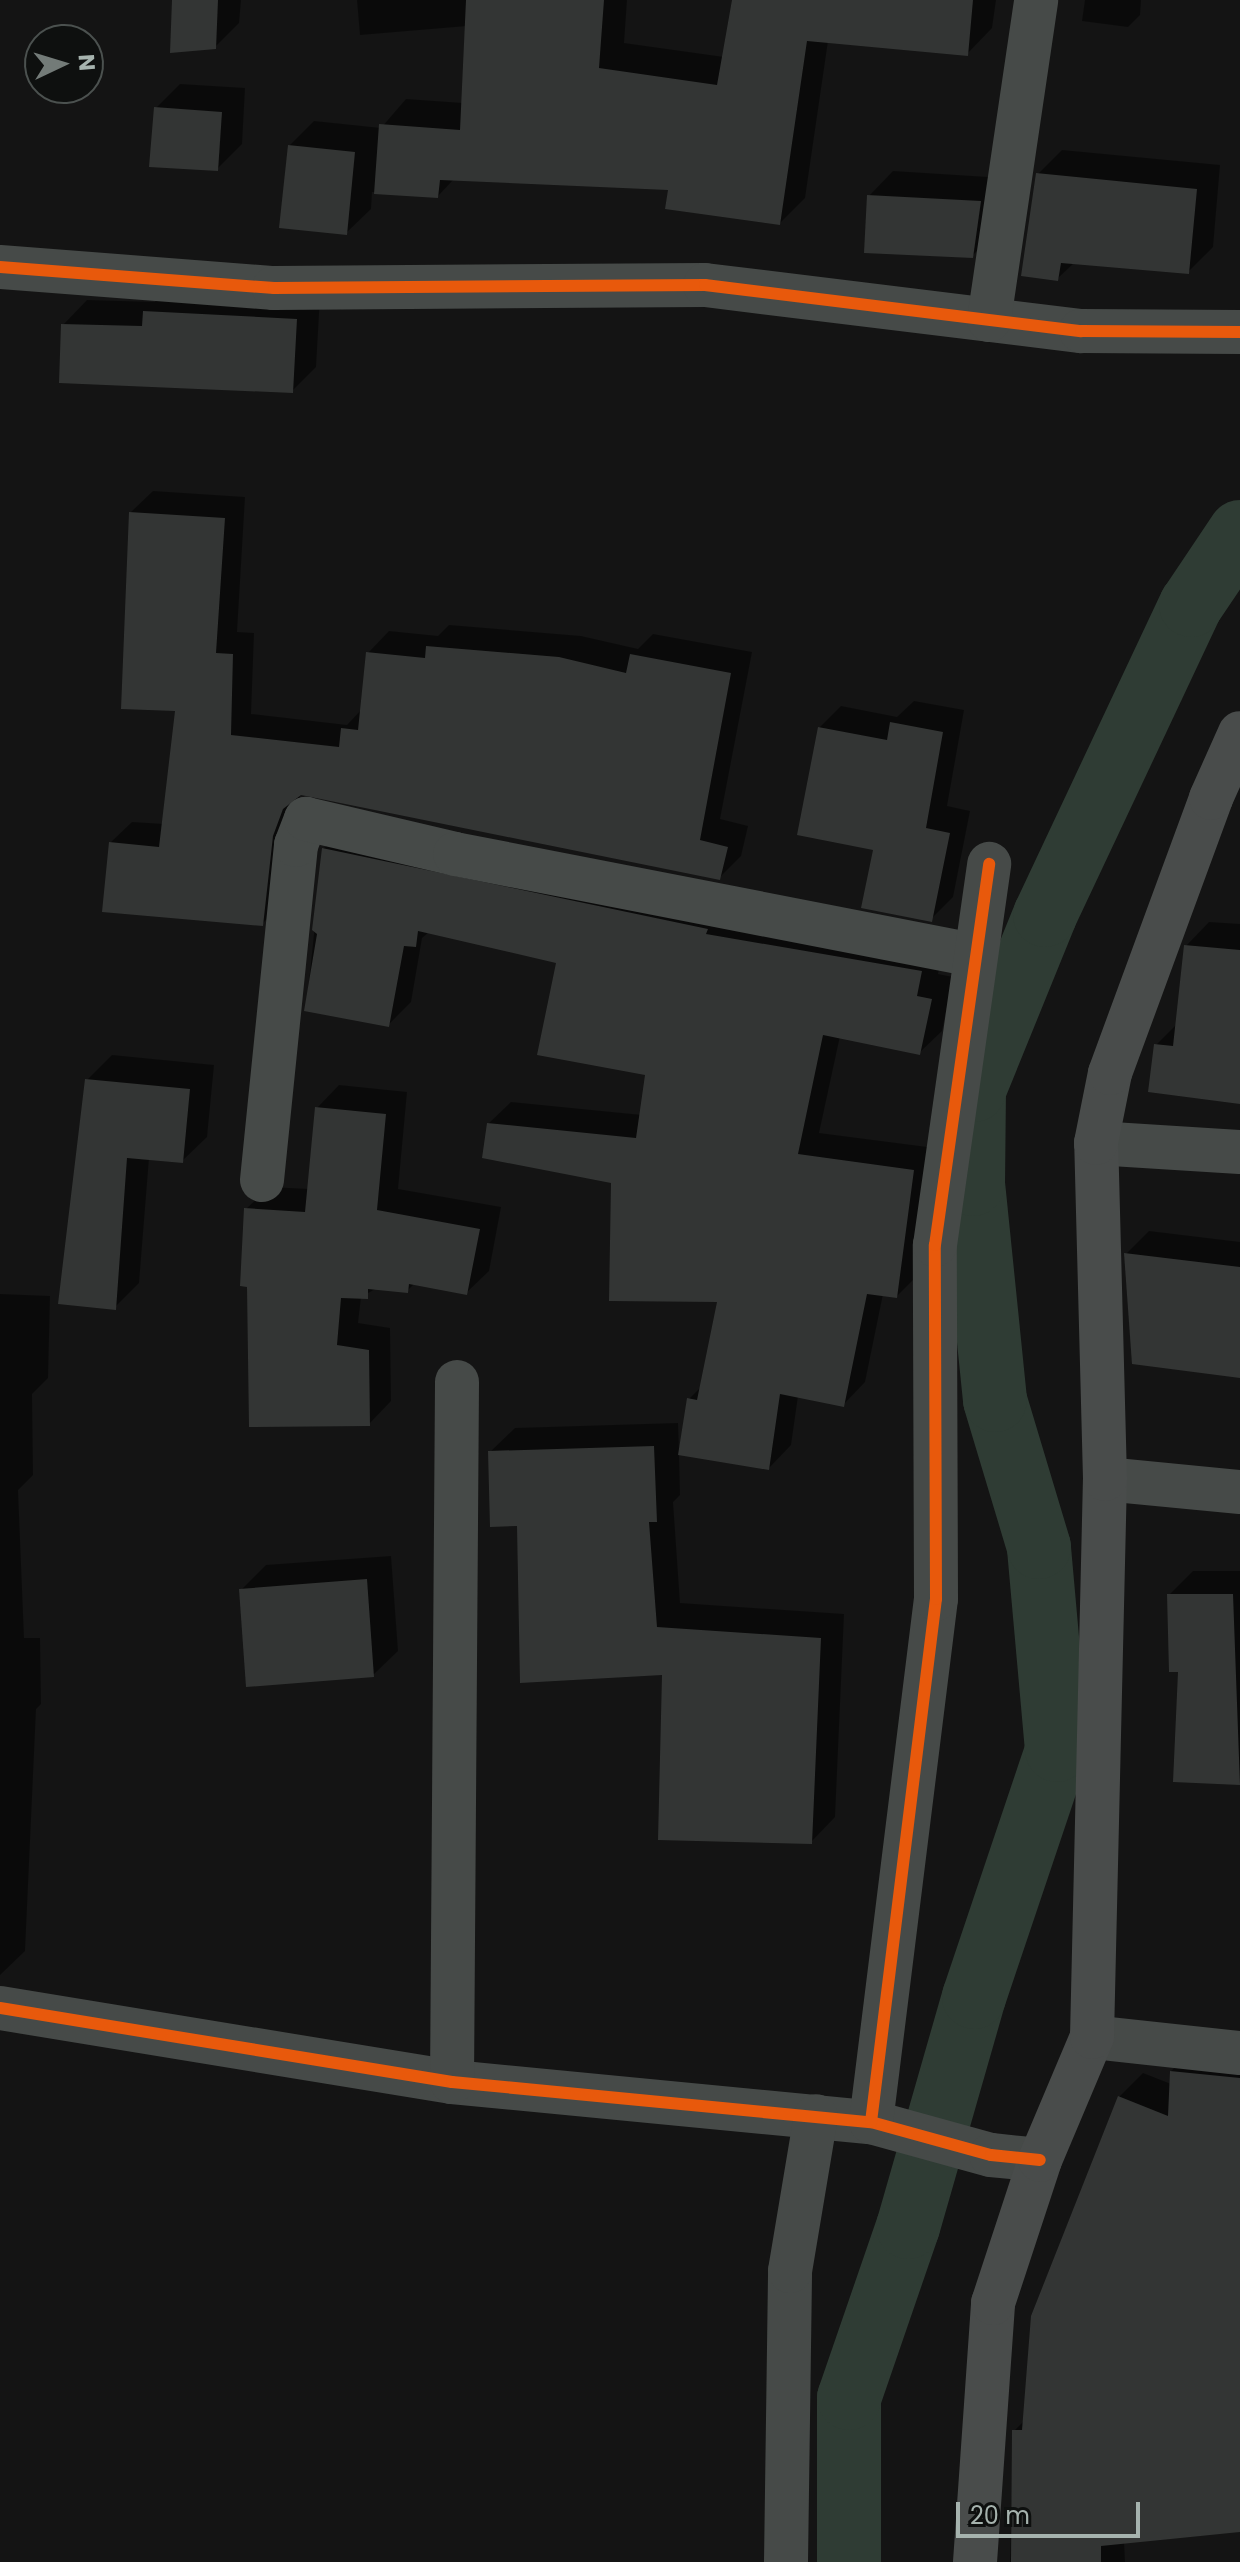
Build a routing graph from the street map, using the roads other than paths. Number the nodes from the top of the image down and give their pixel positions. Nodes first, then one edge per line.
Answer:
1 (1036, 0) edge
2 (0, 267) edge
3 (989, 320) junction
4 (1240, 332) edge
5 (1240, 733) edge
6 (989, 864) dead end
7 (973, 955) junction
8 (1096, 1143) junction
9 (1240, 1152) edge
10 (262, 1180) dead end
11 (457, 1382) dead end
12 (1105, 1479) junction
13 (1240, 1492) edge
14 (0, 2008) edge
15 (1092, 2037) junction
16 (1240, 2053) edge
17 (452, 2082) junction
18 (816, 2116) junction
19 (871, 2122) junction
20 (1040, 2160) junction
21 (786, 2562) edge
22 (975, 2562) edge

1 - 3 street
2 - 3 street
3 - 4 street
5 - 8 main road
6 - 7 street
7 - 10 street
7 - 19 street
8 - 9 street
8 - 12 main road
11 - 17 street
12 - 13 street
12 - 15 main road
14 - 17 street
15 - 16 street
15 - 20 main road
17 - 18 street
18 - 19 street
18 - 21 street
19 - 20 street
20 - 22 main road

